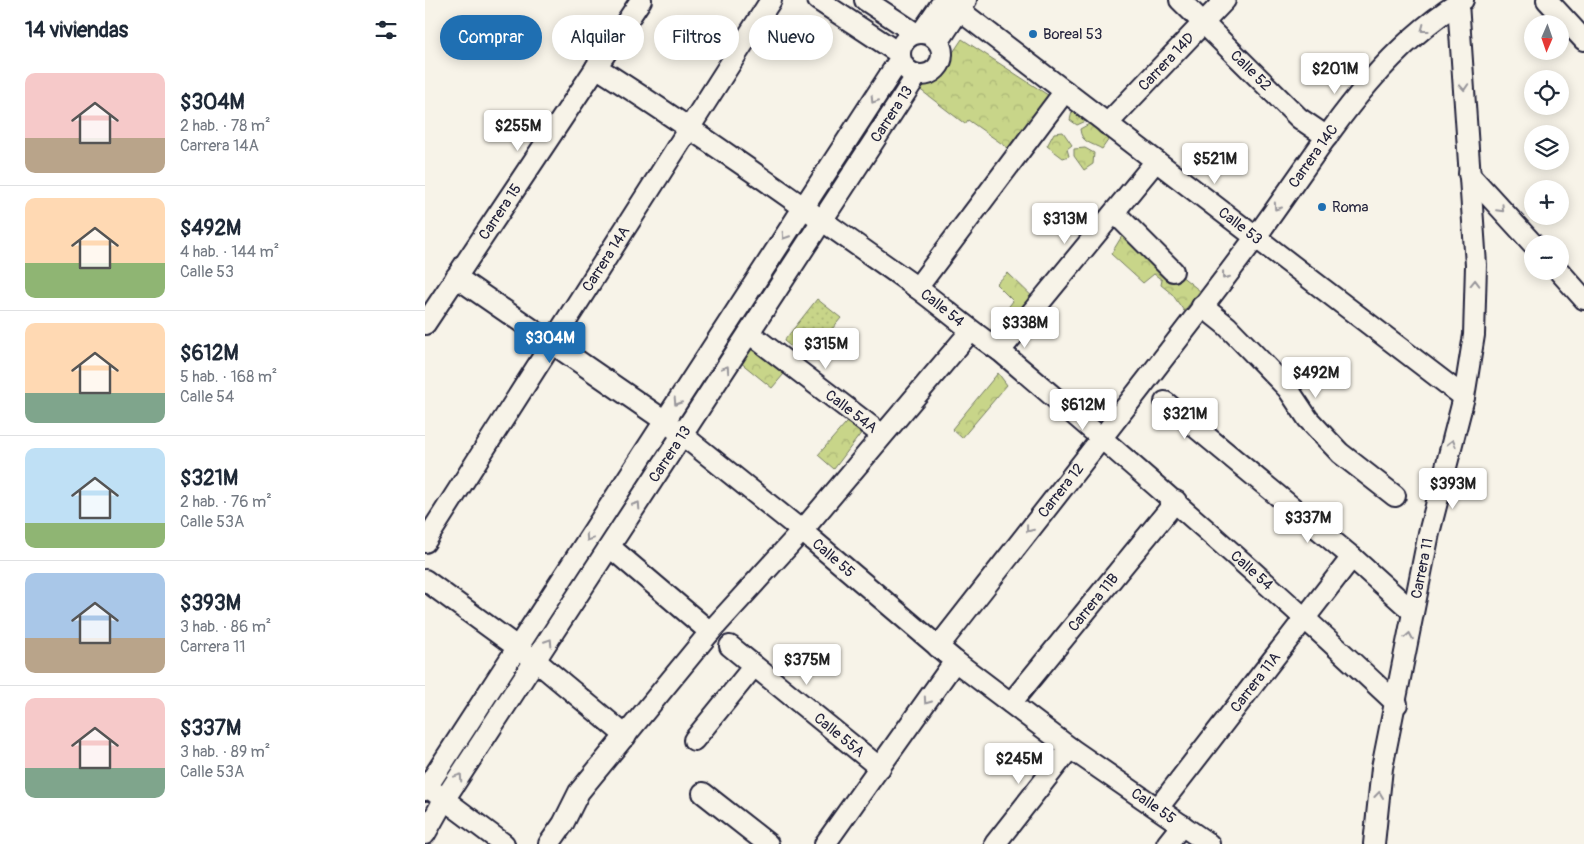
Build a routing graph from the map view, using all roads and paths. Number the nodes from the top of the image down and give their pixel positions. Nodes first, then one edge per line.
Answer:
1 (641, 0) edge
2 (771, 0) edge
3 (819, 0) edge
4 (865, 0) edge
5 (1181, 0) edge
6 (1225, 0) edge
7 (1547, 0) edge
8 (954, 2) edge
9 (1461, 2) edge
10 (1203, 23) junction
11 (925, 36) junction
12 (1584, 40) edge
13 (900, 56) junction
14 (596, 67) junction
15 (917, 75) junction
16 (1065, 91) junction
17 (1107, 124) junction
18 (690, 127) junction
19 (1327, 137) junction
20 (1156, 161) junction
21 (1469, 174) junction
22 (804, 206) junction
23 (1115, 212) junction
24 (823, 221) junction
25 (1525, 235) edge
26 (1255, 238) junction
27 (1173, 271) dead end
28 (456, 277) junction
29 (1567, 280) edge
30 (917, 288) junction
31 (1584, 299) edge
32 (1202, 306) junction
33 (425, 324) edge
34 (970, 332) junction
35 (749, 333) junction
36 (551, 344) junction
37 (1000, 351) junction
38 (1463, 397) junction
39 (1165, 402) dead end
40 (665, 421) junction
41 (881, 434) junction
42 (682, 436) junction
43 (1101, 437) junction
44 (1395, 496) dead end
45 (1176, 501) junction
46 (802, 531) junction
47 (425, 542) edge
48 (610, 548) junction
49 (1352, 557) junction
50 (425, 580) edge
51 (1413, 612) junction
52 (1306, 618) junction
53 (711, 632) junction
54 (730, 646) dead end
55 (518, 647) junction
56 (938, 647) junction
57 (536, 661) junction
58 (955, 661) junction
59 (754, 666) junction
60 (1011, 703) junction
61 (1397, 704) junction
62 (626, 736) junction
63 (694, 740) dead end
64 (1070, 748) junction
65 (880, 768) junction
66 (426, 787) edge
67 (703, 793) dead end
68 (444, 800) junction
69 (1158, 808) junction
70 (1182, 825) junction
71 (425, 834) edge
72 (835, 840) edge
73 (504, 844) edge
74 (549, 844) edge
75 (769, 844) edge
76 (995, 844) edge
77 (1167, 844) edge
78 (1209, 844) edge
79 (1374, 844) edge

1 - 14 street, Carrera 15
2 - 18 street, Carrera 14A
3 - 13 street
4 - 11 street
5 - 10 street, Calle 52
6 - 10 street, Carrera 14D
7 - 12 street
8 - 11 street
8 - 16 street, Calle 53
9 -> 19 street, Carrera 14C
9 -> 21 street, Carrera 11
10 - 17 street, Carrera 14D
10 - 19 street, Calle 52
11 - 13 street
11 - 15 street
13 - 15 street
13 -> 22 street, Carrera 13
14 - 18 street, Calle 54
14 - 28 street, Carrera 15
15 - 24 street, Carrera 13
16 - 17 street, Calle 53
16 - 30 street
17 - 20 street, Calle 53
18 - 22 street, Calle 54
18 - 36 street, Carrera 14A
19 -> 26 street, Carrera 14C
20 - 23 street
20 - 26 street, Calle 53
21 -> 25 street
38 -> 21 street, Carrera 11
22 - 24 street, Calle 54
22 -> 40 street, Carrera 13
23 - 27 street
23 - 37 street
24 - 30 street, Calle 54
24 - 35 street, Carrera 13
26 -> 32 street, Carrera 12
26 - 38 street, Calle 53
28 - 33 street, Carrera 15
28 - 36 street, Calle 55
29 - 31 street
30 - 34 street, Calle 54
32 - 43 street, Carrera 12
32 - 44 street
34 - 37 street, Calle 54
34 - 41 street
35 - 41 street, Calle 54A
42 -> 35 street, Carrera 13
36 - 40 street, Calle 55
36 - 47 street, Carrera 14A
37 - 43 street, Calle 54
51 -> 38 street, Carrera 11
39 - 49 street
40 - 42 street, Calle 55
40 -> 55 street, Carrera 13
41 - 46 street
42 - 46 street, Calle 55
48 -> 42 street, Carrera 13
43 - 45 street, Calle 54
43 -> 56 street, Carrera 12
45 - 52 street, Calle 54
45 - 60 street, Carrera 11B
46 - 53 street
46 - 56 street, Calle 55
48 - 53 street
57 -> 48 street, Carrera 13
49 - 51 street
49 - 52 street, Carrera 11A
50 - 55 street
61 -> 51 street, Carrera 11
52 - 61 street, Calle 54
52 - 69 street, Carrera 11A
53 - 62 street
54 - 59 street, Calle 55A
55 - 57 street
55 - 66 street, Carrera 13
56 - 58 street, Calle 55
57 - 62 street
68 -> 57 street, Carrera 13
58 - 60 street, Calle 55
58 -> 65 street
59 - 63 street
59 - 65 street, Calle 55A
60 - 64 street, Calle 55
79 -> 61 street, Carrera 11
62 - 74 street
64 - 69 street, Calle 55
64 - 76 street
65 - 72 street
66 - 68 street
67 - 75 street
68 - 71 street, Carrera 13
68 - 73 street
69 - 70 street, Calle 55
70 - 77 street
70 - 78 street, Calle 55

